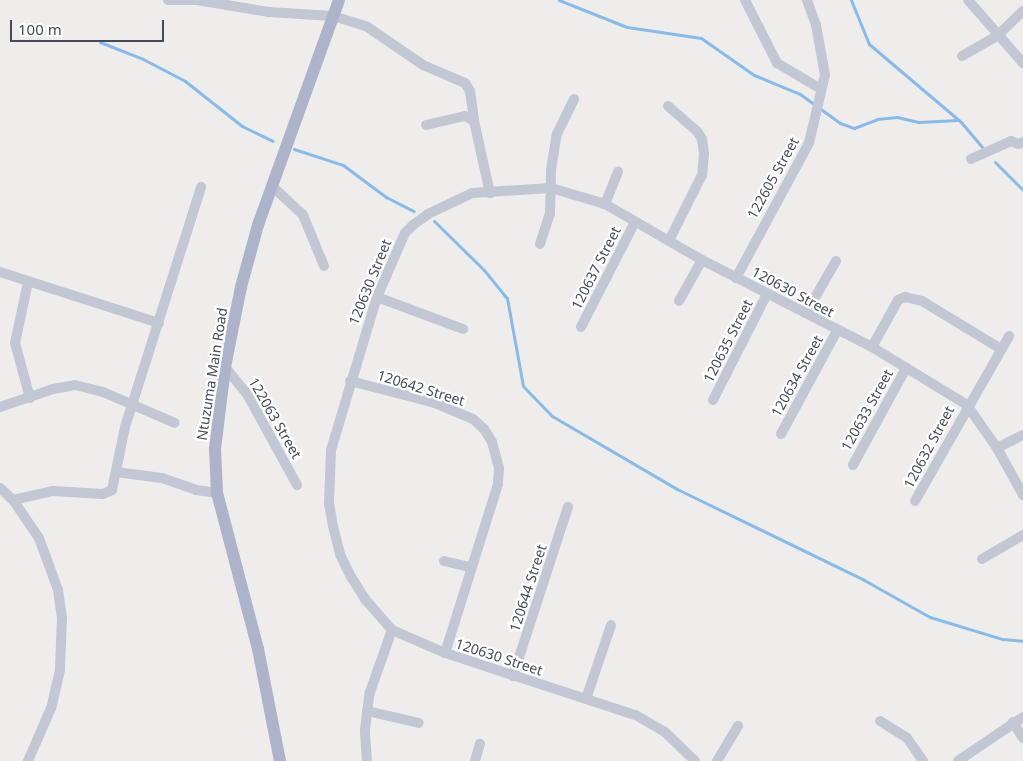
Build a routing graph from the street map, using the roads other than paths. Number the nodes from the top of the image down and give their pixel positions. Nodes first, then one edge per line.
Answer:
1 (168, 0) edge
2 (338, 0) edge
3 (745, 0) edge
4 (807, 0) edge
5 (968, 0) edge
6 (1023, 11) edge
7 (333, 16) junction
8 (998, 36) junction
9 (962, 56) dead end
10 (1023, 63) edge
11 (821, 89) junction
12 (574, 100) dead end
13 (668, 106) dead end
14 (474, 121) junction
15 (426, 125) dead end
16 (1023, 142) edge
17 (971, 159) dead end
18 (618, 171) dead end
19 (272, 186) junction
20 (201, 187) dead end
21 (551, 188) junction
22 (490, 193) junction
23 (606, 204) junction
24 (635, 222) junction
25 (670, 239) junction
26 (540, 244) dead end
27 (702, 260) junction
28 (836, 261) dead end
29 (324, 266) dead end
30 (0, 272) edge
31 (736, 278) junction
32 (28, 282) junction
33 (767, 294) junction
34 (377, 297) junction
35 (679, 301) dead end
36 (806, 313) junction
37 (159, 323) junction
38 (581, 327) dead end
39 (463, 329) dead end
40 (836, 331) junction
41 (1009, 336) dead end
42 (872, 347) junction
43 (1001, 349) junction
44 (226, 367) junction
45 (906, 368) junction
46 (350, 380) junction
47 (30, 398) junction
48 (713, 400) dead end
49 (134, 404) junction
50 (967, 405) junction
51 (0, 407) edge
52 (175, 423) dead end
53 (781, 434) dead end
54 (1023, 435) edge
55 (998, 448) junction
56 (853, 465) dead end
57 (116, 472) junction
58 (297, 485) dead end
59 (0, 488) edge
60 (217, 493) junction
61 (1023, 495) edge
62 (13, 500) junction
63 (915, 501) dead end
64 (568, 507) dead end
65 (1023, 535) edge
66 (982, 559) dead end
67 (444, 561) dead end
68 (471, 567) junction
69 (611, 625) dead end
70 (392, 630) junction
71 (445, 653) junction
72 (513, 676) junction
73 (586, 699) junction
74 (367, 711) junction
75 (1023, 717) edge
76 (880, 721) dead end
77 (1014, 722) junction
78 (419, 723) dead end
79 (738, 726) dead end
80 (1023, 738) edge
81 (480, 744) dead end
82 (28, 761) edge
83 (280, 761) edge
84 (367, 761) edge
85 (474, 761) edge
86 (694, 761) edge
87 (717, 761) edge
88 (923, 761) edge
89 (958, 761) edge

1 - 7 street
2 - 7 main road, Ntuzuma Main Road
3 - 11 street
4 - 11 street, 122605 Street
5 - 8 street
6 - 8 street
7 - 14 street
7 - 19 main road, Ntuzuma Main Road
8 - 9 street
8 - 10 street
11 - 31 street, 122605 Street
12 - 21 street
13 - 25 street
14 - 15 street
14 - 22 street
16 - 17 street
18 - 23 street
19 - 29 street
19 - 44 main road, Ntuzuma Main Road
20 - 37 street
21 - 22 street, 120630 Street
21 - 23 street, 120630 Street
21 - 26 street
22 - 34 street, 120630 Street
23 - 24 street, 120630 Street
24 - 25 street, 120630 Street
24 - 38 street, 120637 Street
25 - 27 street, 120630 Street
27 - 31 street, 120630 Street
27 - 35 street
28 - 36 street
30 - 32 street
31 - 33 street, 120630 Street
32 - 37 street
32 - 47 street
33 - 36 street, 120630 Street
33 - 48 street, 120635 Street
34 - 39 street
34 - 46 street, 120630 Street
36 - 40 street, 120630 Street
37 - 49 street
40 - 42 street, 120630 Street
40 - 53 street, 120634 Street
41 - 43 street, 120632 Street
42 - 43 street
42 - 45 street, 120630 Street
43 - 50 street, 120632 Street
44 - 58 street, 122063 Street
44 - 60 main road, Ntuzuma Main Road
45 - 50 street, 120630 Street
45 - 56 street, 120633 Street
46 - 68 street, 120642 Street
46 - 70 street, 120630 Street
47 - 49 street
47 - 51 street
49 - 52 street
49 - 57 street
50 - 55 street, 120630 Street
50 - 63 street, 120632 Street
54 - 55 street
55 - 61 street, 120630 Street
57 - 60 street
57 - 62 street
59 - 62 street
60 - 83 main road, Ntuzuma Main Road
62 - 82 street
64 - 72 street, 120644 Street
65 - 66 street
67 - 68 street
68 - 71 street, 120642 Street
69 - 73 street
70 - 71 street, 120630 Street
70 - 74 street
71 - 72 street, 120630 Street
72 - 73 street, 120630 Street
73 - 86 street, 120630 Street
74 - 78 street
74 - 84 street
75 - 77 street
76 - 88 street
77 - 80 street
77 - 89 street
79 - 87 street
81 - 85 street

